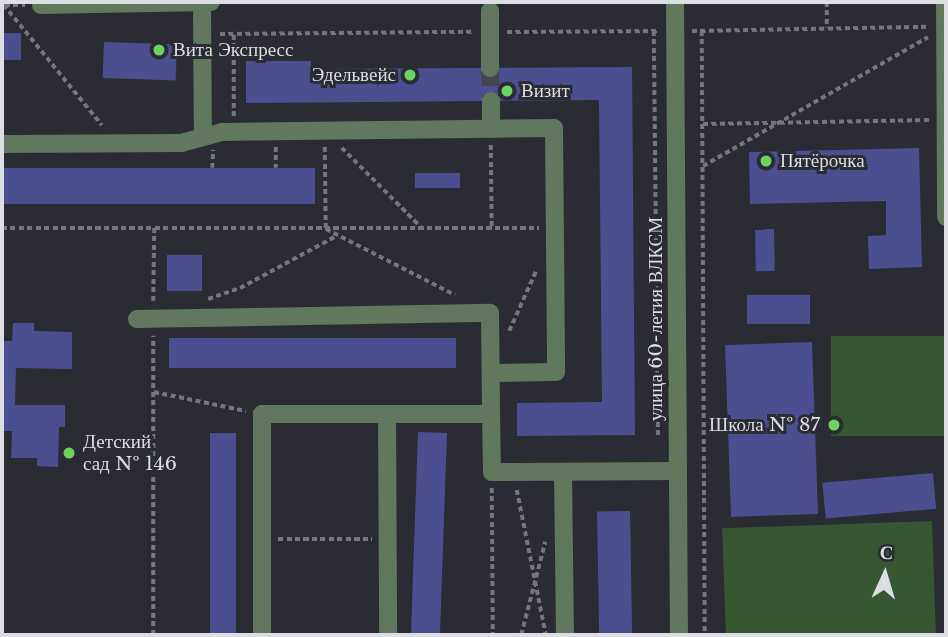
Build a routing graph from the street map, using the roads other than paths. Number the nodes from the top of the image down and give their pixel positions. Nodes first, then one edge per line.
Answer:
1 (675, 2) edge
2 (945, 2) edge
3 (203, 3) edge
4 (41, 5) road end
5 (490, 12) dead end
6 (946, 27) edge
7 (491, 68) tunnel mouth
8 (491, 101) tunnel mouth
9 (946, 120) edge
10 (491, 129) junction
11 (203, 137) junction
12 (2, 144) edge
13 (946, 217) edge
14 (145, 319) road end
15 (491, 373) junction
16 (387, 414) junction
17 (491, 414) junction
18 (678, 471) junction
19 (563, 472) junction
20 (262, 635) edge
21 (388, 635) edge
22 (565, 635) edge
23 (679, 635) edge

1 - 18 street, улица 60-летия ВЛКСМ
2 - 6 street
3 - 4 street
3 - 11 street
5 - 7 street
6 - 9 street
8 - 10 street
9 - 13 street
10 - 11 street
10 - 15 street
11 - 12 street
14 - 15 street
15 - 17 street
16 - 17 street
16 - 20 street
16 - 21 street
17 - 19 street
18 - 19 street
18 - 23 street, улица 60-летия ВЛКСМ
19 - 22 street

